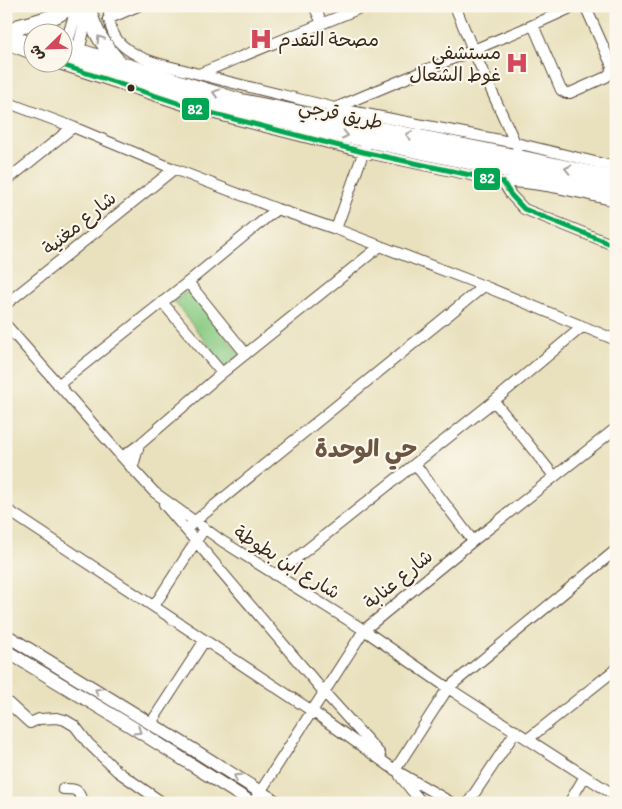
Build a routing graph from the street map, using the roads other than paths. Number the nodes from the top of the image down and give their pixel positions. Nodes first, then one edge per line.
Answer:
1 (70, 6) edge
2 (109, 6) edge
3 (138, 6) edge
4 (314, 6) edge
5 (365, 6) edge
6 (455, 6) edge
7 (575, 6) edge
8 (583, 6) edge
9 (85, 7) edge
10 (108, 19) junction
11 (322, 23) junction
12 (533, 25) junction
13 (10, 28) edge
14 (22, 37) edge
15 (72, 42) edge
16 (6, 44) edge
17 (22, 50) edge
18 (472, 50) junction
19 (72, 54) edge
20 (72, 55) edge
21 (120, 64) junction
22 (72, 68) edge
23 (199, 74) junction
24 (6, 102) edge
25 (239, 106) junction
26 (330, 113) junction
27 (73, 127) junction
28 (516, 143) junction
29 (365, 146) junction
30 (521, 158) junction
31 (616, 167) edge
32 (174, 169) junction
33 (616, 179) edge
34 (6, 181) edge
35 (503, 182) junction
36 (616, 193) edge
37 (616, 201) edge
38 (277, 209) junction
39 (336, 230) junction
40 (616, 246) edge
41 (379, 247) junction
42 (188, 282) junction
43 (484, 286) junction
44 (162, 302) junction
45 (6, 304) edge
46 (6, 325) edge
47 (582, 327) junction
48 (616, 340) edge
49 (246, 354) junction
50 (222, 374) junction
51 (58, 385) junction
52 (494, 401) junction
53 (616, 428) edge
54 (139, 445) junction
55 (122, 457) junction
56 (415, 464) junction
57 (132, 469) junction
58 (554, 476) junction
59 (154, 492) junction
60 (6, 509) edge
61 (194, 522) junction
62 (204, 529) junction
63 (186, 531) junction
64 (473, 540) junction
65 (195, 542) junction
66 (616, 550) edge
67 (275, 575) junction
68 (154, 606) junction
69 (364, 630) junction
70 (11, 638) edge
71 (204, 640) junction
72 (7, 654) edge
73 (616, 669) edge
74 (448, 688) junction
75 (324, 692) junction
76 (6, 700) edge
77 (312, 711) junction
78 (151, 724) junction
79 (516, 731) junction
80 (528, 739) junction
81 (395, 770) junction
82 (585, 776) junction
83 (63, 789) dead end
84 (615, 794) edge
85 (255, 799) edge
86 (83, 803) edge
87 (163, 803) edge
88 (278, 803) edge
89 (422, 803) edge
90 (452, 803) edge
91 (468, 803) edge
92 (569, 803) edge

1 - 13 highway
2 - 10 street
3 - 10 street
4 - 11 street
5 - 11 street
6 - 18 street
7 - 12 street
8 - 12 street
9 - 15 main road
21 -> 9 highway
10 - 23 street
11 - 23 street
12 - 18 street
13 - 14 highway
16 - 17 street
18 - 26 street
18 - 28 street
19 - 21 highway, طريق قرجي
20 - 25 highway, طريق قرجي
25 -> 21 highway, طريق قرجي
22 - 29 street
23 - 26 street
24 - 27 street
25 - 26 highway, طريق قرجي
25 -> 29 highway, طريق قرجي
26 - 28 street
30 -> 26 highway, طريق قرجي
27 - 32 street
27 - 34 street
28 - 30 street
28 - 31 street
29 - 35 street
29 - 36 highway, طريق قرجي
29 - 39 street
33 -> 30 highway, طريق قرجي
32 - 38 street
32 - 45 street, شارع مغنية
35 - 37 street
35 - 40 street
38 - 39 street
38 - 42 street
39 - 41 street
41 - 43 street
41 - 49 street
42 - 44 street
42 - 49 street
43 - 47 street
43 - 61 street
44 - 50 street
44 - 51 street
46 - 51 street, شارع ابن بطوطة
47 - 48 street
47 - 52 street
49 - 50 street
50 - 54 street
51 - 55 street, شارع ابن بطوطة
52 - 56 street
52 - 58 street
53 - 58 street, شارع عنابة
54 - 55 street
54 - 57 street
55 - 57 street, شارع ابن بطوطة
56 - 64 street
56 - 67 street
57 - 59 street, شارع ابن بطوطة
58 - 64 street, شارع عنابة
59 - 61 street, شارع ابن بطوطة
59 - 63 street
60 - 68 street
61 - 62 street, شارع ابن بطوطة
61 - 63 street
62 - 65 street
62 - 67 street, شارع ابن بطوطة
63 - 65 street
64 - 69 street, شارع عنابة
65 - 68 street
65 - 75 street
66 - 74 street
67 - 69 street, شارع ابن بطوطة
68 - 71 street
69 - 74 street, شارع ابن بطوطة
69 - 75 street, شارع عنابة
70 - 72 street
78 -> 70 main road
71 - 77 street
71 - 78 street
72 -> 85 main road
73 - 80 street
74 - 79 street, شارع ابن بطوطة
74 - 81 street
75 - 77 street, شارع عنابة
75 - 81 street
76 - 87 street
77 - 81 street
77 - 85 street, شارع عنابة
85 -> 78 main road
79 - 80 street, شارع ابن بطوطة
79 - 91 street
80 - 82 street, شارع ابن بطوطة
81 - 89 street
81 - 90 street
82 - 84 street, شارع ابن بطوطة
82 - 92 street
83 - 86 street
85 - 88 main road

